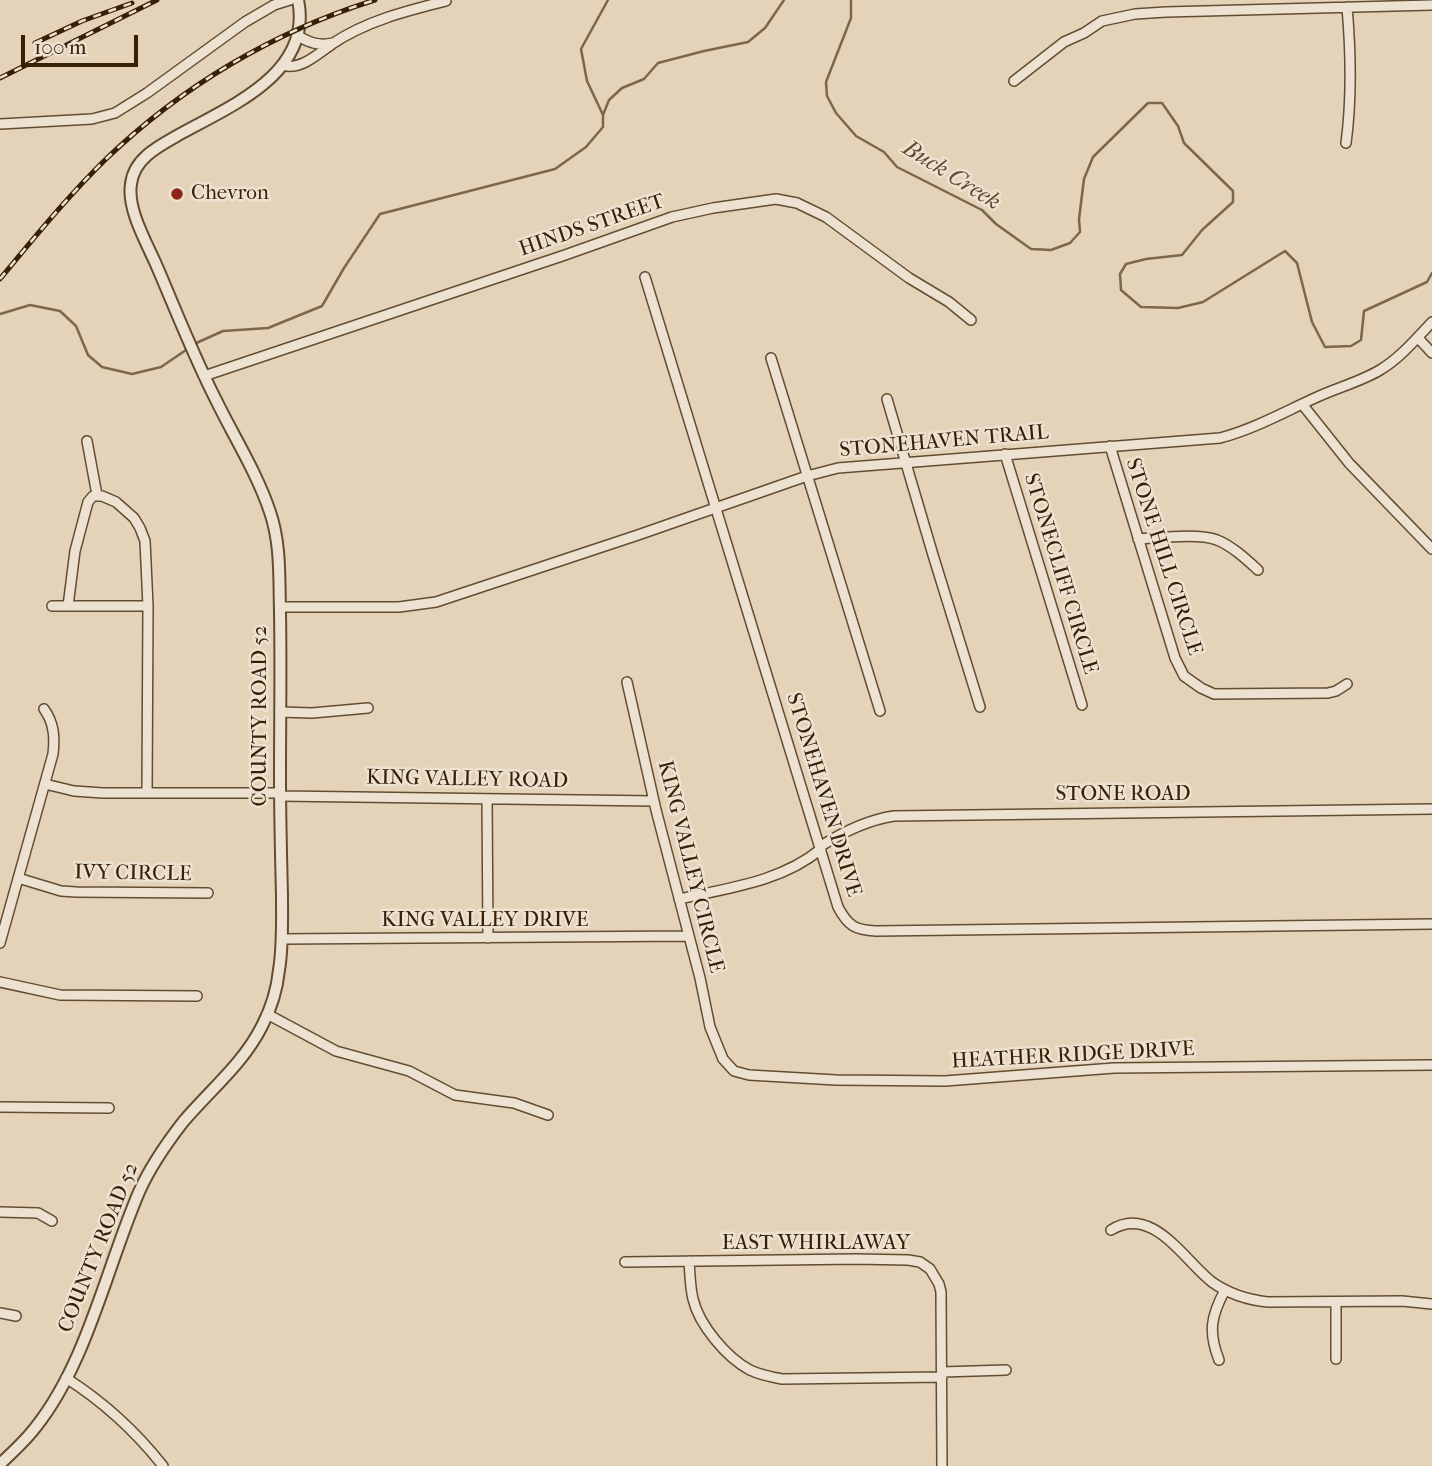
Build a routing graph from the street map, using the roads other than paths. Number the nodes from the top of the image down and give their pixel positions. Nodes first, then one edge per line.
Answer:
1 (290, 0) edge
2 (298, 0) edge
3 (446, 1) edge
4 (1432, 5) edge
5 (1348, 7) junction
6 (298, 36) junction
7 (335, 42) junction
8 (282, 65) junction
9 (1014, 81) dead end
10 (0, 124) edge
11 (1346, 143) dead end
12 (645, 277) dead end
13 (971, 320) dead end
14 (1432, 322) edge
15 (1418, 338) junction
16 (1432, 352) edge
17 (771, 358) dead end
18 (204, 376) junction
19 (887, 399) dead end
20 (1302, 404) junction
21 (88, 441) dead end
22 (1110, 446) junction
23 (1005, 454) junction
24 (906, 462) junction
25 (807, 476) junction
26 (97, 495) junction
27 (716, 507) junction
28 (1138, 539) junction
29 (1432, 548) edge
30 (1258, 570) dead end
31 (52, 606) dead end
32 (68, 606) junction
33 (148, 606) junction
34 (280, 607) junction
35 (627, 682) dead end
36 (1347, 684) dead end
37 (1082, 705) dead end
38 (980, 707) dead end
39 (368, 708) dead end
40 (44, 709) dead end
41 (880, 711) dead end
42 (280, 712) junction
43 (45, 784) junction
44 (147, 793) junction
45 (280, 795) junction
46 (487, 799) junction
47 (654, 801) junction
48 (1432, 809) edge
49 (821, 848) junction
50 (18, 878) junction
51 (208, 892) dead end
52 (679, 899) junction
53 (1432, 925) edge
54 (688, 936) junction
55 (282, 939) junction
56 (488, 939) junction
57 (0, 943) edge
58 (0, 982) edge
59 (197, 996) dead end
60 (267, 1014) junction
61 (723, 1059) joint
62 (1432, 1065) edge
63 (0, 1107) edge
64 (109, 1108) dead end
65 (548, 1115) dead end
66 (0, 1212) edge
67 (52, 1221) dead end
68 (1111, 1230) dead end
69 (689, 1261) junction
70 (625, 1262) dead end
71 (1224, 1290) junction
72 (1336, 1302) junction
73 (1432, 1304) edge
74 (0, 1313) edge
75 (16, 1316) dead end
76 (1219, 1360) dead end
77 (1336, 1360) dead end
78 (1006, 1370) dead end
79 (942, 1374) junction
80 (66, 1378) junction
81 (0, 1464) edge
82 (163, 1466) edge
83 (942, 1466) edge

1 - 10 street
2 - 6 street, COUNTY ROAD 52
3 - 7 street
4 - 5 street
5 - 9 street
5 - 11 street
6 - 7 street
6 - 8 street, COUNTY ROAD 52
7 - 8 street
8 - 18 street, COUNTY ROAD 52
12 - 27 street, STONEHAVEN DRIVE
13 - 18 street, HINDS STREET
14 - 15 street, STONEHAVEN TRAIL
15 - 16 street
15 - 20 street, STONEHAVEN TRAIL
17 - 25 street
18 - 34 street, COUNTY ROAD 52
19 - 24 street
20 - 22 street, STONEHAVEN TRAIL
20 - 29 street
21 - 26 street
22 - 23 street, STONEHAVEN TRAIL
22 - 28 street, STONE HILL CIRCLE
23 - 24 street, STONEHAVEN TRAIL
23 - 37 street, STONECLIFF CIRCLE
24 - 25 street, STONEHAVEN TRAIL
24 - 38 street
25 - 27 street, STONEHAVEN TRAIL
25 - 41 street
26 - 32 street
26 - 33 street
27 - 34 street, STONEHAVEN TRAIL
27 - 49 street, STONEHAVEN DRIVE
28 - 30 street
28 - 36 street, STONE HILL CIRCLE
31 - 32 street
32 - 33 street
33 - 44 street
34 - 42 street, COUNTY ROAD 52
35 - 47 street, KING VALLEY CIRCLE
39 - 42 street
40 - 43 street
42 - 45 street, COUNTY ROAD 52
43 - 44 street, KING VALLEY ROAD
43 - 50 street
44 - 45 street, KING VALLEY ROAD
45 - 46 street, KING VALLEY ROAD
45 - 55 street, COUNTY ROAD 52
46 - 47 street, KING VALLEY ROAD
46 - 56 street
47 - 52 street, KING VALLEY CIRCLE
48 - 49 street, STONE ROAD
49 - 52 street, STONE ROAD
49 - 53 street, STONEHAVEN DRIVE
50 - 51 street, IVY CIRCLE
50 - 57 street
52 - 54 street, KING VALLEY CIRCLE
54 - 56 street, KING VALLEY DRIVE
54 - 61 street, KING VALLEY CIRCLE
55 - 56 street, KING VALLEY DRIVE
55 - 60 street, COUNTY ROAD 52
58 - 59 street
60 - 65 street
60 - 80 street, COUNTY ROAD 52
61 - 62 street, HEATHER RIDGE DRIVE
63 - 64 street
66 - 67 street
68 - 71 street
69 - 70 street, EAST WHIRLAWAY
69 - 79 street
69 - 79 street, EAST WHIRLAWAY
71 - 72 street
71 - 76 street
72 - 73 street
72 - 77 street
74 - 75 street
78 - 79 street
79 - 83 street, EAST WHIRLAWAY
80 - 81 street, COUNTY ROAD 52
80 - 82 street

